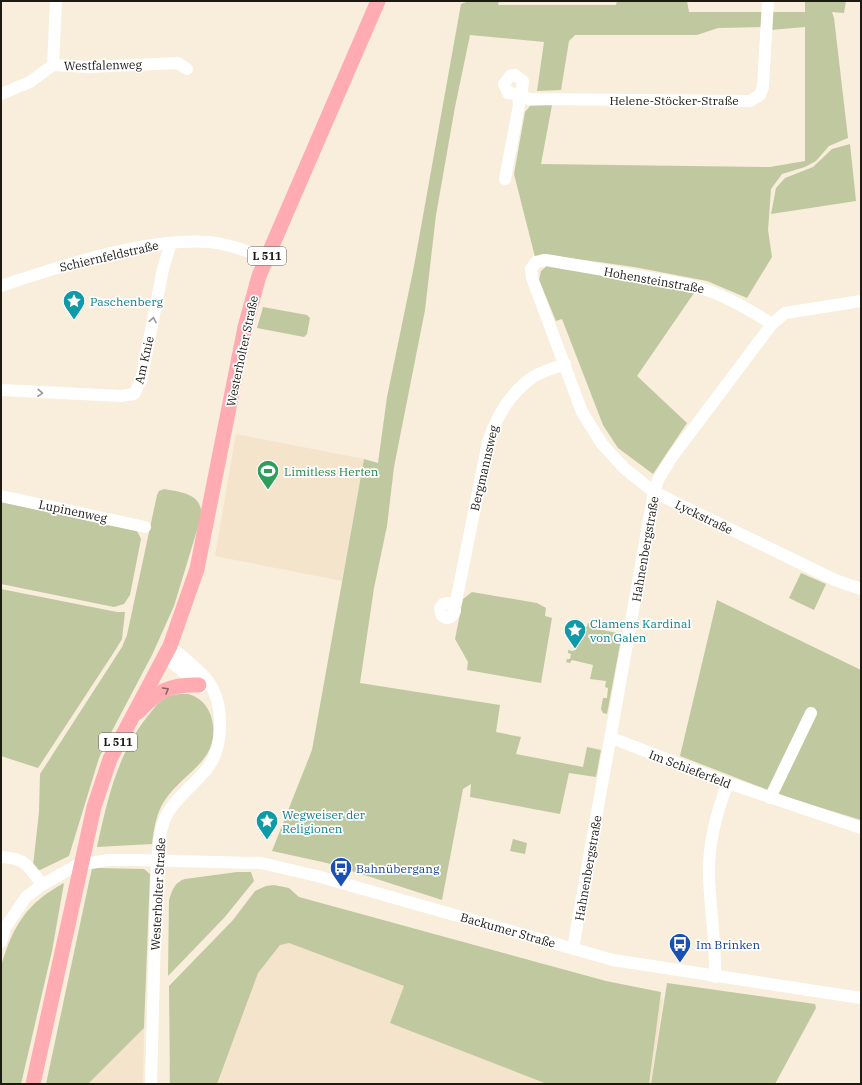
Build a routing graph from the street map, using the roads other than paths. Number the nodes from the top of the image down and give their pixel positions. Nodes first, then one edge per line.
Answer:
1 (56, 1) edge
2 (378, 1) edge
3 (768, 1) edge
4 (53, 65) junction
5 (187, 69) dead end
6 (1, 94) edge
7 (505, 179) dead end
8 (171, 243) junction
9 (266, 258) junction
10 (532, 269) joint
11 (1, 286) edge
12 (861, 301) edge
13 (772, 324) junction
14 (565, 364) junction
15 (1, 390) edge
16 (654, 492) junction
17 (1, 496) edge
18 (145, 527) dead end
19 (861, 590) edge
20 (453, 605) dead end
21 (167, 651) junction
22 (199, 686) junction
23 (216, 700) junction
24 (811, 713) dead end
25 (127, 725) junction
26 (612, 738) junction
27 (728, 783) junction
28 (770, 798) junction
29 (861, 828) edge
30 (1, 857) edge
31 (157, 861) junction
32 (42, 885) junction
33 (1, 942) edge
34 (573, 948) junction
35 (715, 977) junction
36 (861, 998) edge
37 (33, 1084) edge
38 (151, 1084) edge

1 - 4 street
2 - 9 main road, Westerholter Straße / L 511
3 - 7 street, Helene-Stöcker-Straße
4 - 5 street, Westfalenweg
4 - 6 street, Westfalenweg
8 - 9 street, Schiernfeldstraße
8 - 11 street, Schiernfeldstraße
15 -> 8 street, Am Knie
9 - 21 main road, Westerholter Straße / L 511
10 - 13 street, Hohensteinstraße
10 - 14 street, Lyckstraße
12 - 13 street, Hahnenbergstraße
13 - 16 street, Hahnenbergstraße
14 - 16 street, Lyckstraße
14 - 20 street, Bergmannsweg
16 - 19 street, Lyckstraße
16 - 26 street, Hahnenbergstraße
17 - 18 street, Lupinenweg
21 - 22 street
21 - 23 street, Westerholter Straße
21 - 25 main road, L 511
22 - 23 street
25 -> 22 main road
23 - 31 street, Westerholter Straße
24 - 28 street
25 - 37 main road, L 511
26 - 27 street, Im Schieferfeld
26 - 34 street, Hahnenbergstraße
27 - 28 street, Im Schieferfeld
27 - 35 street
28 - 29 street, Im Schieferfeld
30 - 32 street
31 - 32 street, Backumer Straße
31 - 34 street, Backumer Straße
31 - 38 street, Westerholter Straße
32 - 33 street, Backumer Straße
34 - 35 street, Backumer Straße
35 - 36 street, Backumer Straße

